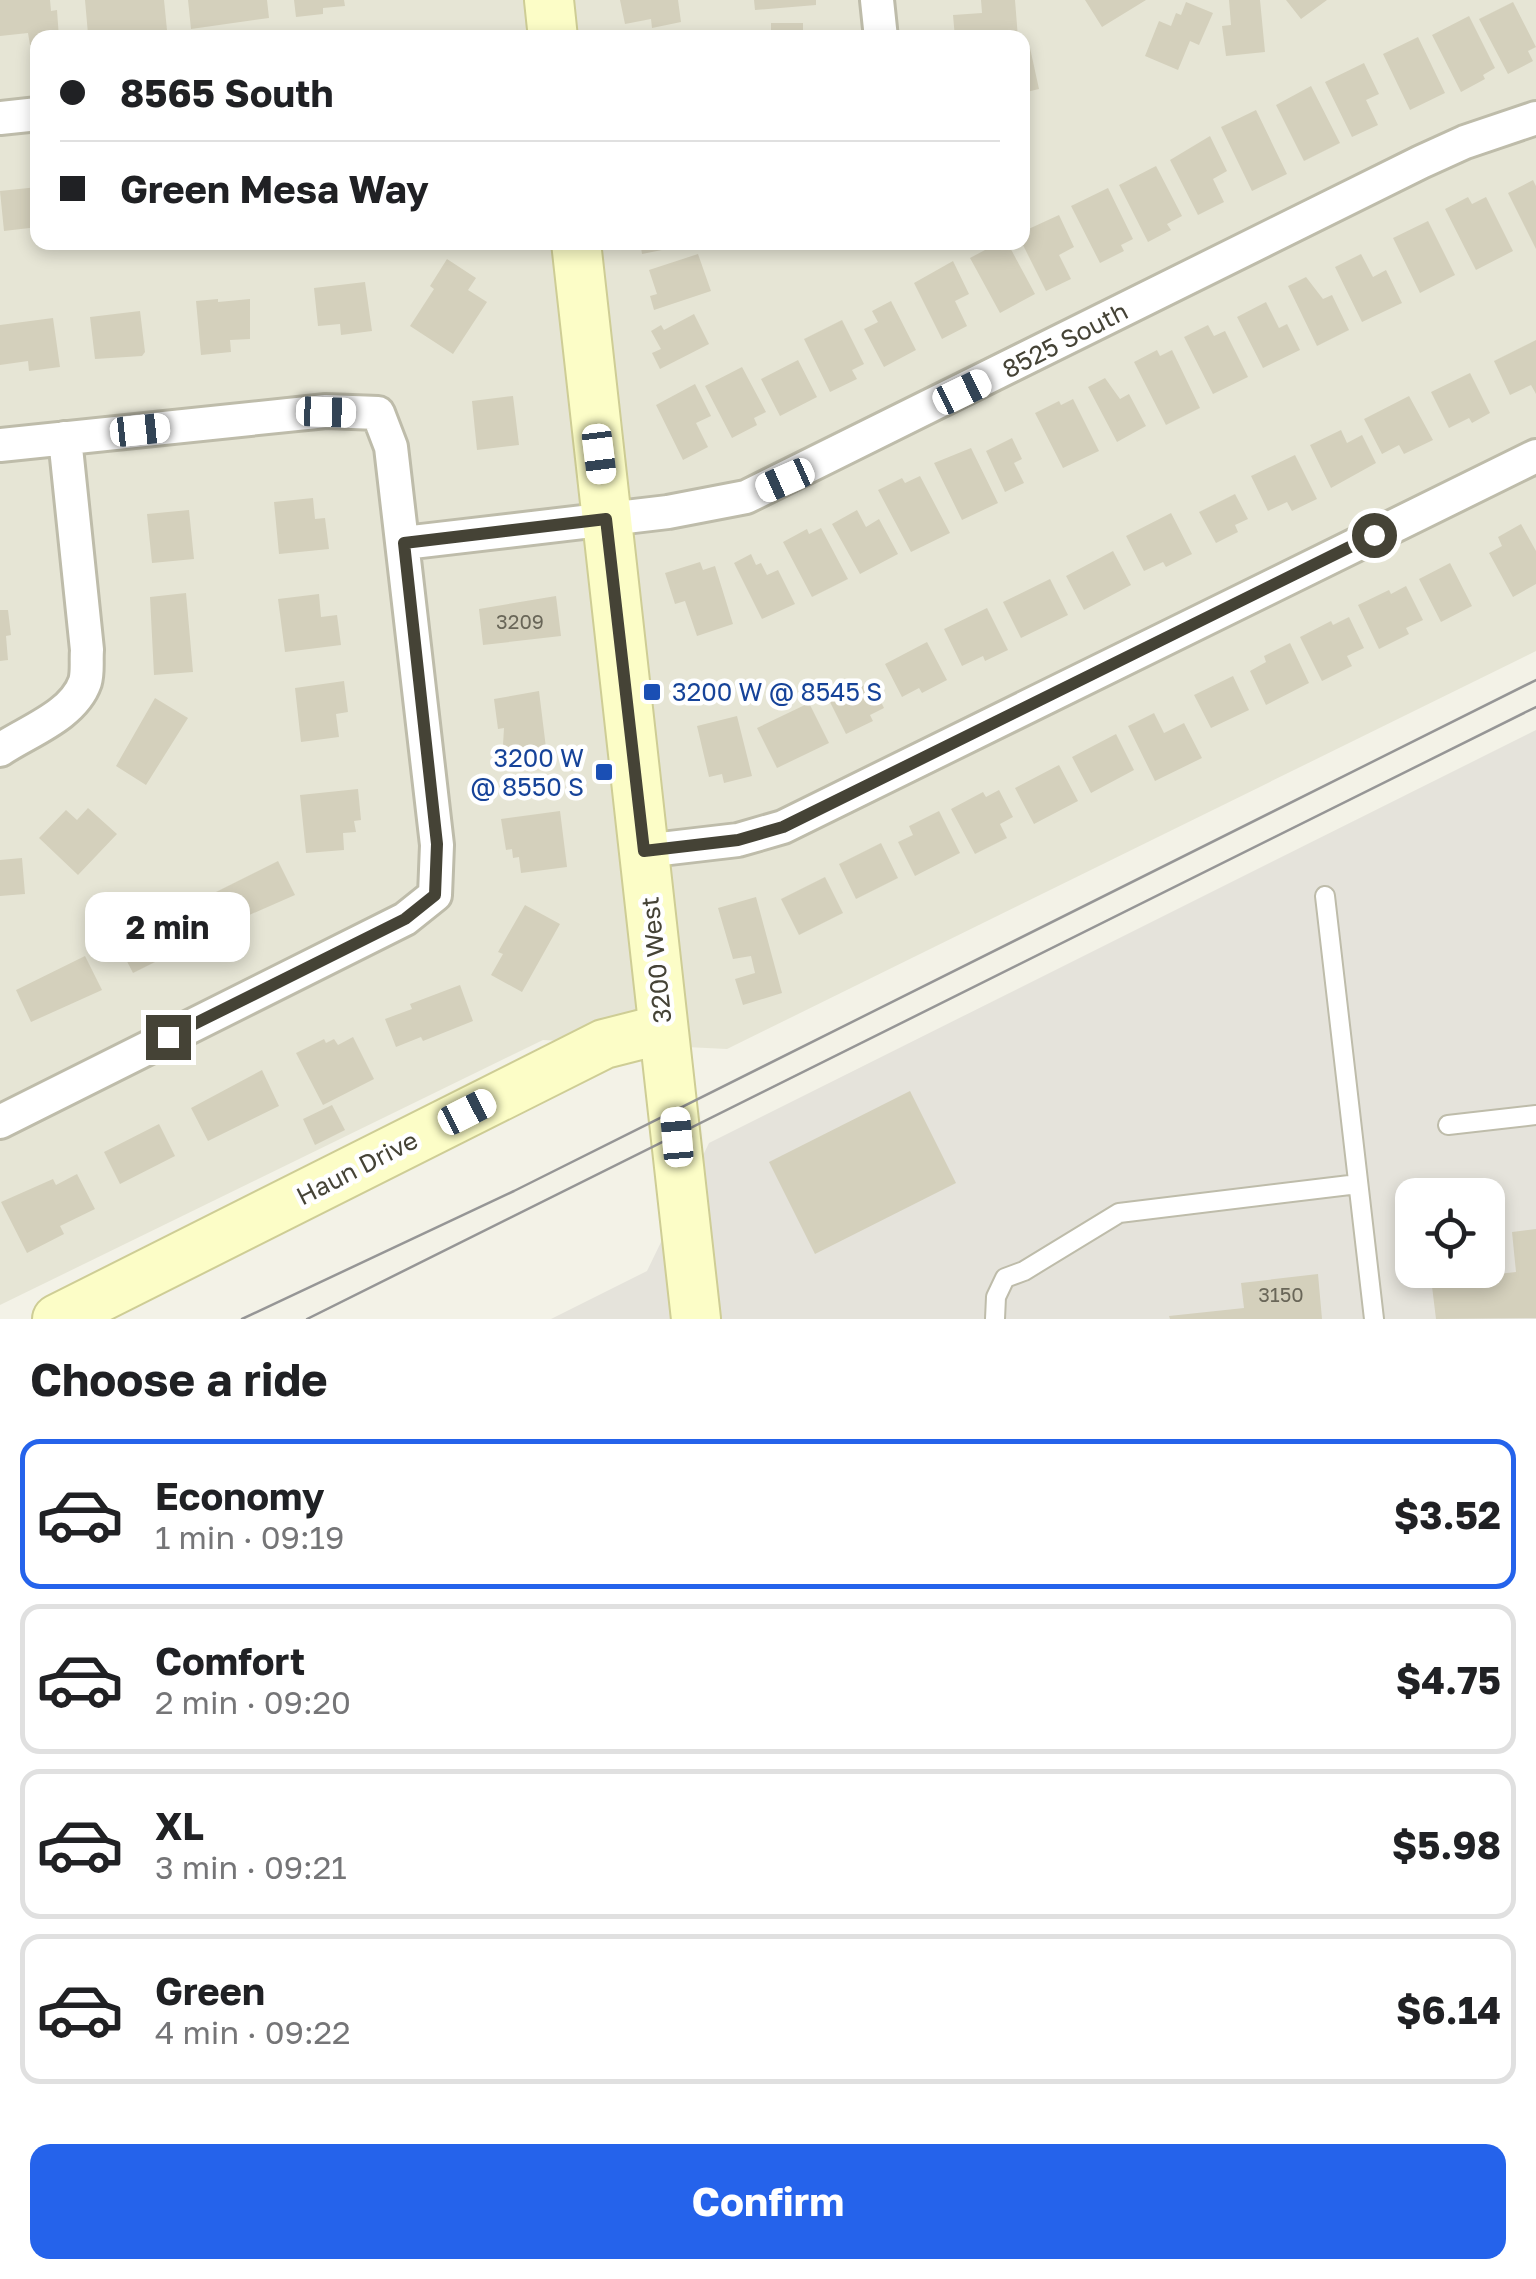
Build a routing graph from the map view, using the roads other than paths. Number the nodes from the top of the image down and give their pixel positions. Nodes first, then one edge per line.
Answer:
1 (549, 0) edge
2 (878, 0) edge
3 (552, 30) edge
4 (880, 30) edge
5 (30, 115) edge
6 (0, 118) edge
7 (1536, 118) edge
8 (577, 250) edge
9 (66, 438) junction
10 (0, 445) edge
11 (1536, 456) edge
12 (606, 519) junction
13 (404, 543) junction
14 (0, 750) edge
15 (644, 851) junction
16 (1326, 896) dead end
17 (663, 1030) junction
18 (1536, 1115) edge
19 (0, 1122) edge
20 (1448, 1124) dead end
21 (1358, 1184) junction
22 (57, 1319) edge
23 (696, 1319) edge
24 (995, 1319) edge
25 (1374, 1319) edge

1 - 3 street
2 - 4 street
5 - 6 street
7 - 12 street, 8525 South
8 - 12 street, 3200 West
9 - 10 street
9 - 13 street
9 - 14 street
11 - 15 street
12 - 13 street, 8525 South
12 - 15 street, 3200 West
13 - 19 street
15 - 17 street, 3200 West
16 - 21 lane
17 - 22 street, Haun Drive
17 - 23 street, 3200 West
18 - 20 lane
21 - 24 lane
21 - 25 lane

